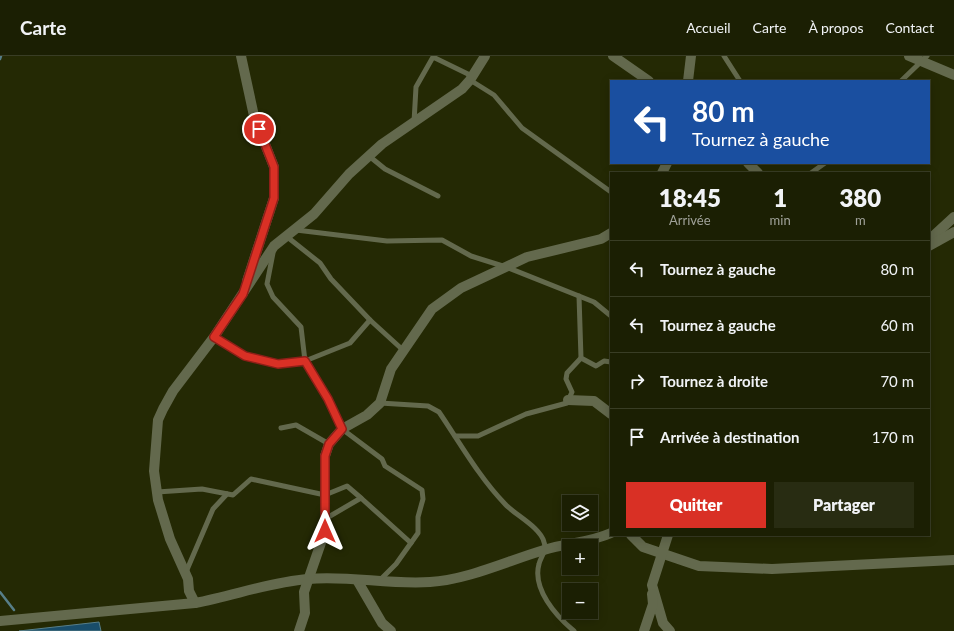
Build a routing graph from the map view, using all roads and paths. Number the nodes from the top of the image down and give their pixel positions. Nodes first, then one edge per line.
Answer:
1 (241, 56) edge
2 (485, 56) edge
3 (613, 56) edge
4 (691, 56) edge
5 (724, 56) edge
6 (909, 56) edge
7 (924, 59) edge
8 (954, 75) edge
9 (471, 78) junction
10 (648, 80) edge
11 (688, 80) edge
12 (739, 80) edge
13 (902, 80) edge
14 (414, 122) junction
15 (370, 156) junction
16 (824, 164) edge
17 (812, 172) edge
18 (610, 191) edge
19 (438, 196) dead end
20 (954, 217) edge
21 (294, 230) junction
22 (954, 232) edge
23 (610, 234) edge
24 (286, 236) junction
25 (930, 239) edge
26 (930, 245) edge
27 (274, 246) junction
28 (506, 267) junction
29 (243, 294) junction
30 (579, 296) junction
31 (610, 315) edge
32 (370, 320) junction
33 (214, 337) junction
34 (404, 351) junction
35 (582, 358) junction
36 (305, 361) junction
37 (610, 362) edge
38 (568, 400) junction
39 (380, 403) junction
40 (610, 413) edge
41 (281, 428) dead end
42 (342, 429) junction
43 (455, 436) junction
44 (329, 444) junction
45 (157, 492) junction
46 (227, 494) junction
47 (325, 495) junction
48 (360, 498) junction
49 (325, 519) junction
50 (610, 533) edge
51 (632, 536) edge
52 (668, 536) edge
53 (411, 543) junction
54 (546, 549) junction
55 (662, 555) junction
56 (954, 560) edge
57 (185, 573) junction
58 (310, 578) junction
59 (357, 580) junction
60 (379, 581) junction
61 (652, 585) junction
62 (196, 603) junction
63 (0, 621) edge
64 (299, 631) edge
65 (391, 631) edge
66 (574, 631) edge
67 (644, 631) edge
68 (670, 631) edge

1 - 29 street
2 - 9 street
3 - 10 street
4 - 11 street
5 - 12 lane
6 - 7 street
7 - 8 street
7 - 13 lane
9 - 14 street
9 - 14 lane
9 - 18 lane
14 - 15 street
15 - 19 lane
15 - 21 street
16 - 17 lane
20 - 25 street
21 - 24 street
21 - 28 lane
22 - 26 street
23 - 28 street
24 - 27 street
24 - 32 lane
27 - 29 street
27 - 36 lane
28 - 30 lane
28 - 34 street
29 - 33 street
30 - 31 lane
30 - 35 lane
32 - 34 lane
32 - 36 lane
33 - 36 lane
33 - 45 street
34 - 39 street
35 - 37 lane
35 - 38 lane
36 - 42 lane
38 - 40 street
38 - 43 lane
39 - 42 street
39 - 43 lane
41 - 44 lane
42 - 44 street
42 - 53 lane
43 - 54 lane
44 - 47 street
45 - 46 lane
45 - 57 street
46 - 47 lane
46 - 57 lane
47 - 48 lane
47 - 49 street
48 - 49 lane
48 - 53 lane
49 - 58 street
50 - 54 street
51 - 55 street
52 - 55 street
53 - 60 lane
54 - 60 street
54 - 66 lane
55 - 56 street
55 - 61 street
57 - 62 street
58 - 59 street
58 - 62 street
58 - 64 street
59 - 60 street
59 - 65 street
61 - 67 street
61 - 68 street
62 - 63 street

